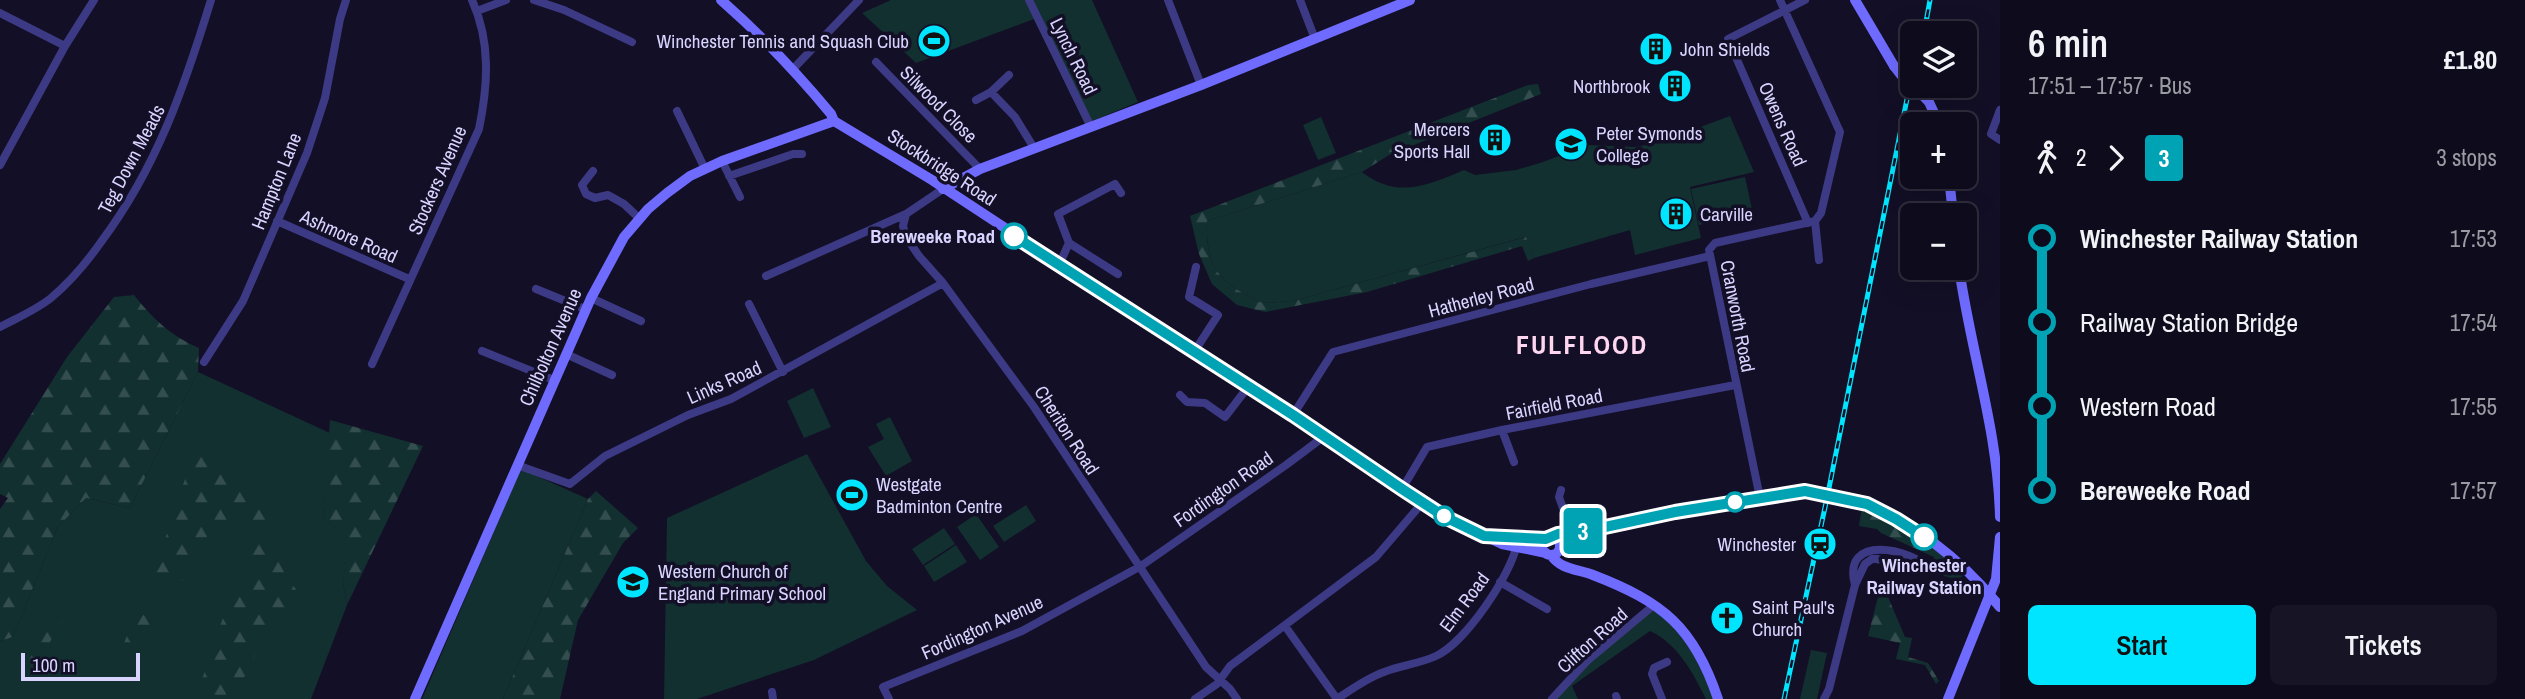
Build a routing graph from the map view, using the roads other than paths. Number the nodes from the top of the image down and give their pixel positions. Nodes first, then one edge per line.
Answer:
1 (94, 0) edge
2 (211, 0) edge
3 (346, 0) edge
4 (472, 0) edge
5 (506, 0) edge
6 (534, 0) edge
7 (721, 0) edge
8 (859, 0) edge
9 (1029, 0) edge
10 (1168, 0) edge
11 (1300, 0) edge
12 (1410, 0) edge
13 (1780, 0) edge
14 (1805, 0) edge
15 (1855, 0) edge
16 (477, 11) junction
17 (1785, 11) junction
18 (0, 13) edge
19 (1315, 39) junction
20 (632, 42) dead end
21 (65, 46) junction
22 (876, 62) dead end
23 (793, 69) junction
24 (1900, 74) edge
25 (1009, 75) dead end
26 (1201, 85) junction
27 (991, 92) junction
28 (976, 100) dead end
29 (2000, 110) edge
30 (677, 111) dead end
31 (834, 121) junction
32 (1091, 127) junction
33 (2000, 140) edge
34 (1034, 148) junction
35 (802, 155) dead end
36 (722, 161) junction
37 (0, 165) edge
38 (705, 169) junction
39 (980, 169) junction
40 (593, 172) dead end
41 (729, 176) junction
42 (943, 189) junction
43 (1122, 193) dead end
44 (740, 197) dead end
45 (906, 214) junction
46 (640, 219) junction
47 (277, 221) junction
48 (1811, 222) junction
49 (1069, 243) junction
50 (1710, 256) junction
51 (1819, 260) dead end
52 (1059, 265) junction
53 (1196, 267) dead end
54 (1118, 274) dead end
55 (766, 276) dead end
56 (409, 279) junction
57 (1961, 280) edge
58 (943, 283) junction
59 (537, 289) dead end
60 (591, 298) junction
61 (749, 304) dead end
62 (586, 309) junction
63 (641, 321) dead end
64 (0, 327) edge
65 (482, 351) dead end
66 (1194, 352) junction
67 (566, 354) junction
68 (204, 362) dead end
69 (372, 364) dead end
70 (783, 372) junction
71 (612, 375) dead end
72 (554, 380) junction
73 (1735, 385) junction
74 (1248, 387) junction
75 (1180, 395) dead end
76 (1293, 415) junction
77 (1502, 430) junction
78 (1322, 436) junction
79 (1997, 444) edge
80 (1514, 463) dead end
81 (517, 465) junction
82 (1402, 489) junction
83 (1561, 490) dead end
84 (1809, 492) tunnel mouth
85 (1760, 498) junction
86 (1852, 499) tunnel mouth
87 (1423, 502) junction
88 (2000, 517) edge
89 (1572, 533) junction
90 (2000, 537) edge
91 (1517, 543) junction
92 (1552, 547) junction
93 (1141, 566) junction
94 (1500, 582) junction
95 (1855, 585) junction
96 (1995, 595) edge
97 (1654, 605) junction
98 (2000, 607) edge
99 (1547, 609) dead end
100 (1285, 626) junction
101 (1667, 662) dead end
102 (1221, 680) junction
103 (1830, 694) edge
104 (415, 699) edge
105 (889, 699) edge
106 (1195, 699) edge
107 (1237, 699) edge
108 (1337, 699) edge
109 (1552, 699) edge
110 (1662, 699) edge
111 (1718, 699) edge
112 (1824, 699) edge
113 (1948, 699) edge

1 - 21 street
2 - 64 street, Teg Down Meads
3 - 47 street, Hampton Lane
4 - 16 street, Stockers Avenue
5 - 16 street
6 - 20 street
7 - 23 main road, Stockbridge Road
8 - 23 street
9 - 32 street, Lynch Road
10 - 26 street
11 - 19 street
12 - 19 main road
13 - 17 street
14 - 17 street
15 - 24 main road, bridge
16 - 56 street, Stockers Avenue
17 - 48 street
17 - 48 street, Owens Road
18 - 21 street
19 - 26 main road
21 - 37 street
22 - 39 street, Silwood Close
23 - 31 main road, Stockbridge Road
25 - 27 street
26 - 32 main road
27 - 28 street
27 - 34 street
29 - 33 street
30 - 38 street
31 - 36 main road, Chilbolton Avenue
31 - 42 main road, Stockbridge Road
32 - 34 main road
34 - 39 main road
35 - 41 street
36 - 38 main road, Chilbolton Avenue
36 - 41 street
38 - 46 main road, Chilbolton Avenue
39 - 42 main road
40 - 46 street
41 - 44 street
42 - 45 street
42 - 52 main road, Stockbridge Road
43 - 49 street
45 - 55 street
45 - 58 street, Cheriton Road
46 - 60 main road, Chilbolton Avenue
47 - 56 street, Ashmore Road
47 - 68 street, Hampton Lane
48 - 50 street, Cranworth Road
48 - 51 street
49 - 52 street
49 - 54 street
50 - 73 street, Cranworth Road
50 - 76 street, Hatherley Road
52 - 66 main road, Stockbridge Road
53 - 66 street
56 - 69 street, Stockers Avenue
57 - 79 main road
58 - 70 street, Links Road
58 - 93 street, Cheriton Road
59 - 62 street
60 - 62 main road, Chilbolton Avenue
60 - 63 street
61 - 70 street
62 - 67 main road, Chilbolton Avenue
65 - 72 street
66 - 74 main road, Stockbridge Road
67 - 71 street
67 - 72 main road, Chilbolton Avenue
70 - 81 street, Links Road
72 - 81 main road, Chilbolton Avenue
73 - 77 street, Fairfield Road
73 - 85 street, Cranworth Road
74 - 75 street
74 - 76 main road, Stockbridge Road
76 - 78 main road, Stockbridge Road
77 - 80 street
77 - 82 street, Fairfield Road
78 - 82 main road, Stockbridge Road
78 - 93 street, Fordington Road
79 - 88 main road
81 - 104 main road, Chilbolton Avenue
82 - 87 main road, Stockbridge Road
83 - 89 street
84 - 85 main road, Stockbridge Road
85 - 89 main road, Stockbridge Road
86 - 96 main road
87 - 91 main road, Stockbridge Road
87 - 100 street
89 - 92 main road, Stockbridge Road
90 - 96 main road
91 - 92 main road, Stockbridge Road
91 - 94 street, Elm Road
92 - 97 main road
93 - 102 street, Cheriton Road
93 - 105 street, Fordington Avenue
94 - 99 street
94 - 108 street, Elm Road
95 - 95 street
95 - 103 street
96 - 98 main road
96 - 113 main road
97 - 109 street, Clifton Road
97 - 111 main road
100 - 102 street
100 - 108 street
101 - 110 street
102 - 106 street
102 - 107 street, Cheriton Road
103 - 112 street

